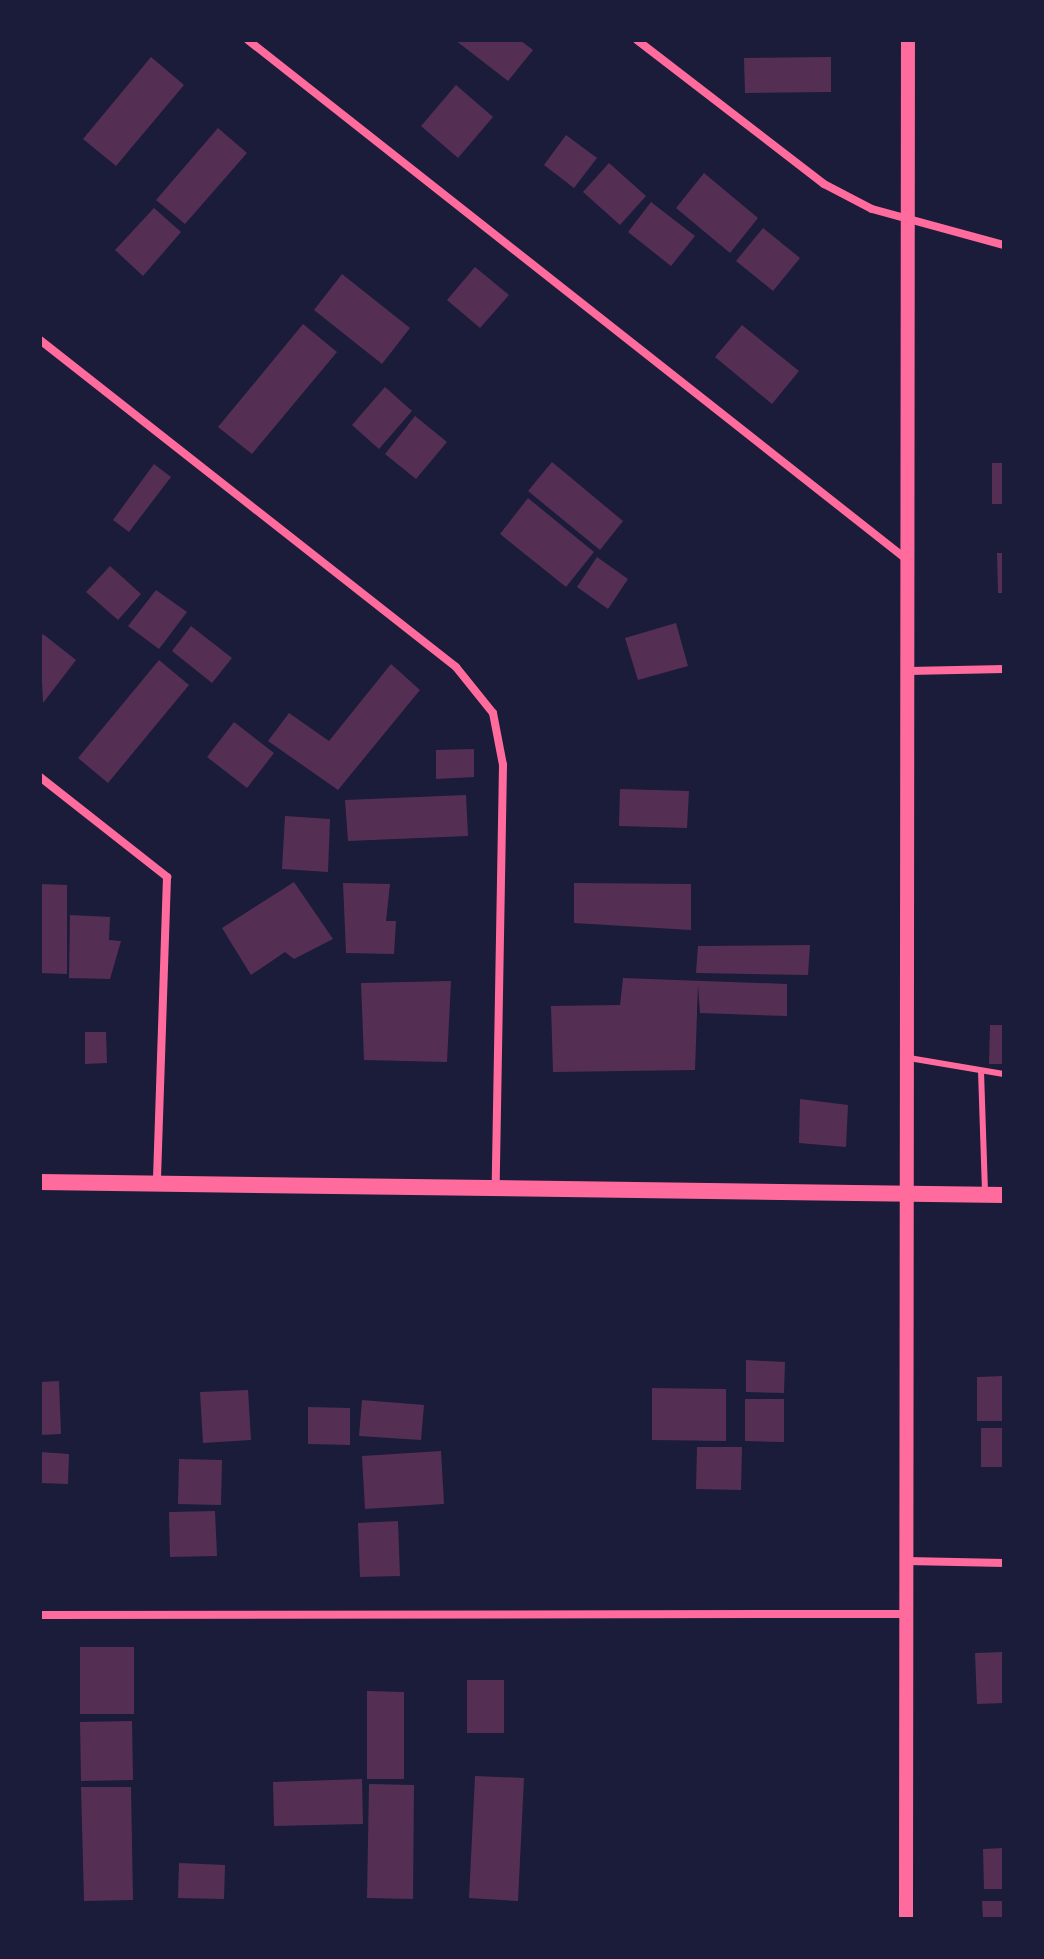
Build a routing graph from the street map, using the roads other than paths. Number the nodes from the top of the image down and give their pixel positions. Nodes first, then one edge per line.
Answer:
1 (248, 40) edge
2 (637, 40) edge
3 (908, 40) edge
4 (913, 218) junction
5 (1004, 245) edge
6 (40, 340) edge
7 (913, 564) junction
8 (1004, 669) edge
9 (909, 671) junction
10 (40, 777) edge
11 (909, 1058) junction
12 (981, 1071) junction
13 (1004, 1074) edge
14 (40, 1182) edge
15 (157, 1185) junction
16 (496, 1186) junction
17 (909, 1194) junction
18 (985, 1195) junction
19 (1004, 1195) edge
20 (907, 1561) junction
21 (1004, 1563) edge
22 (908, 1614) junction
23 (40, 1615) edge
24 (906, 1919) edge

1 - 7 street
2 - 4 street
3 - 4 street
4 - 5 street
4 - 7 street
6 - 16 street
7 - 9 street
8 - 9 street
9 - 11 street
10 - 15 street
11 - 12 lane
11 - 17 street
12 - 13 lane
12 - 18 lane
14 - 15 main road
15 - 16 main road
16 - 17 main road
17 - 18 main road
17 - 20 street
18 - 19 main road
20 - 21 street
20 - 22 street
22 - 23 street
22 - 24 street

